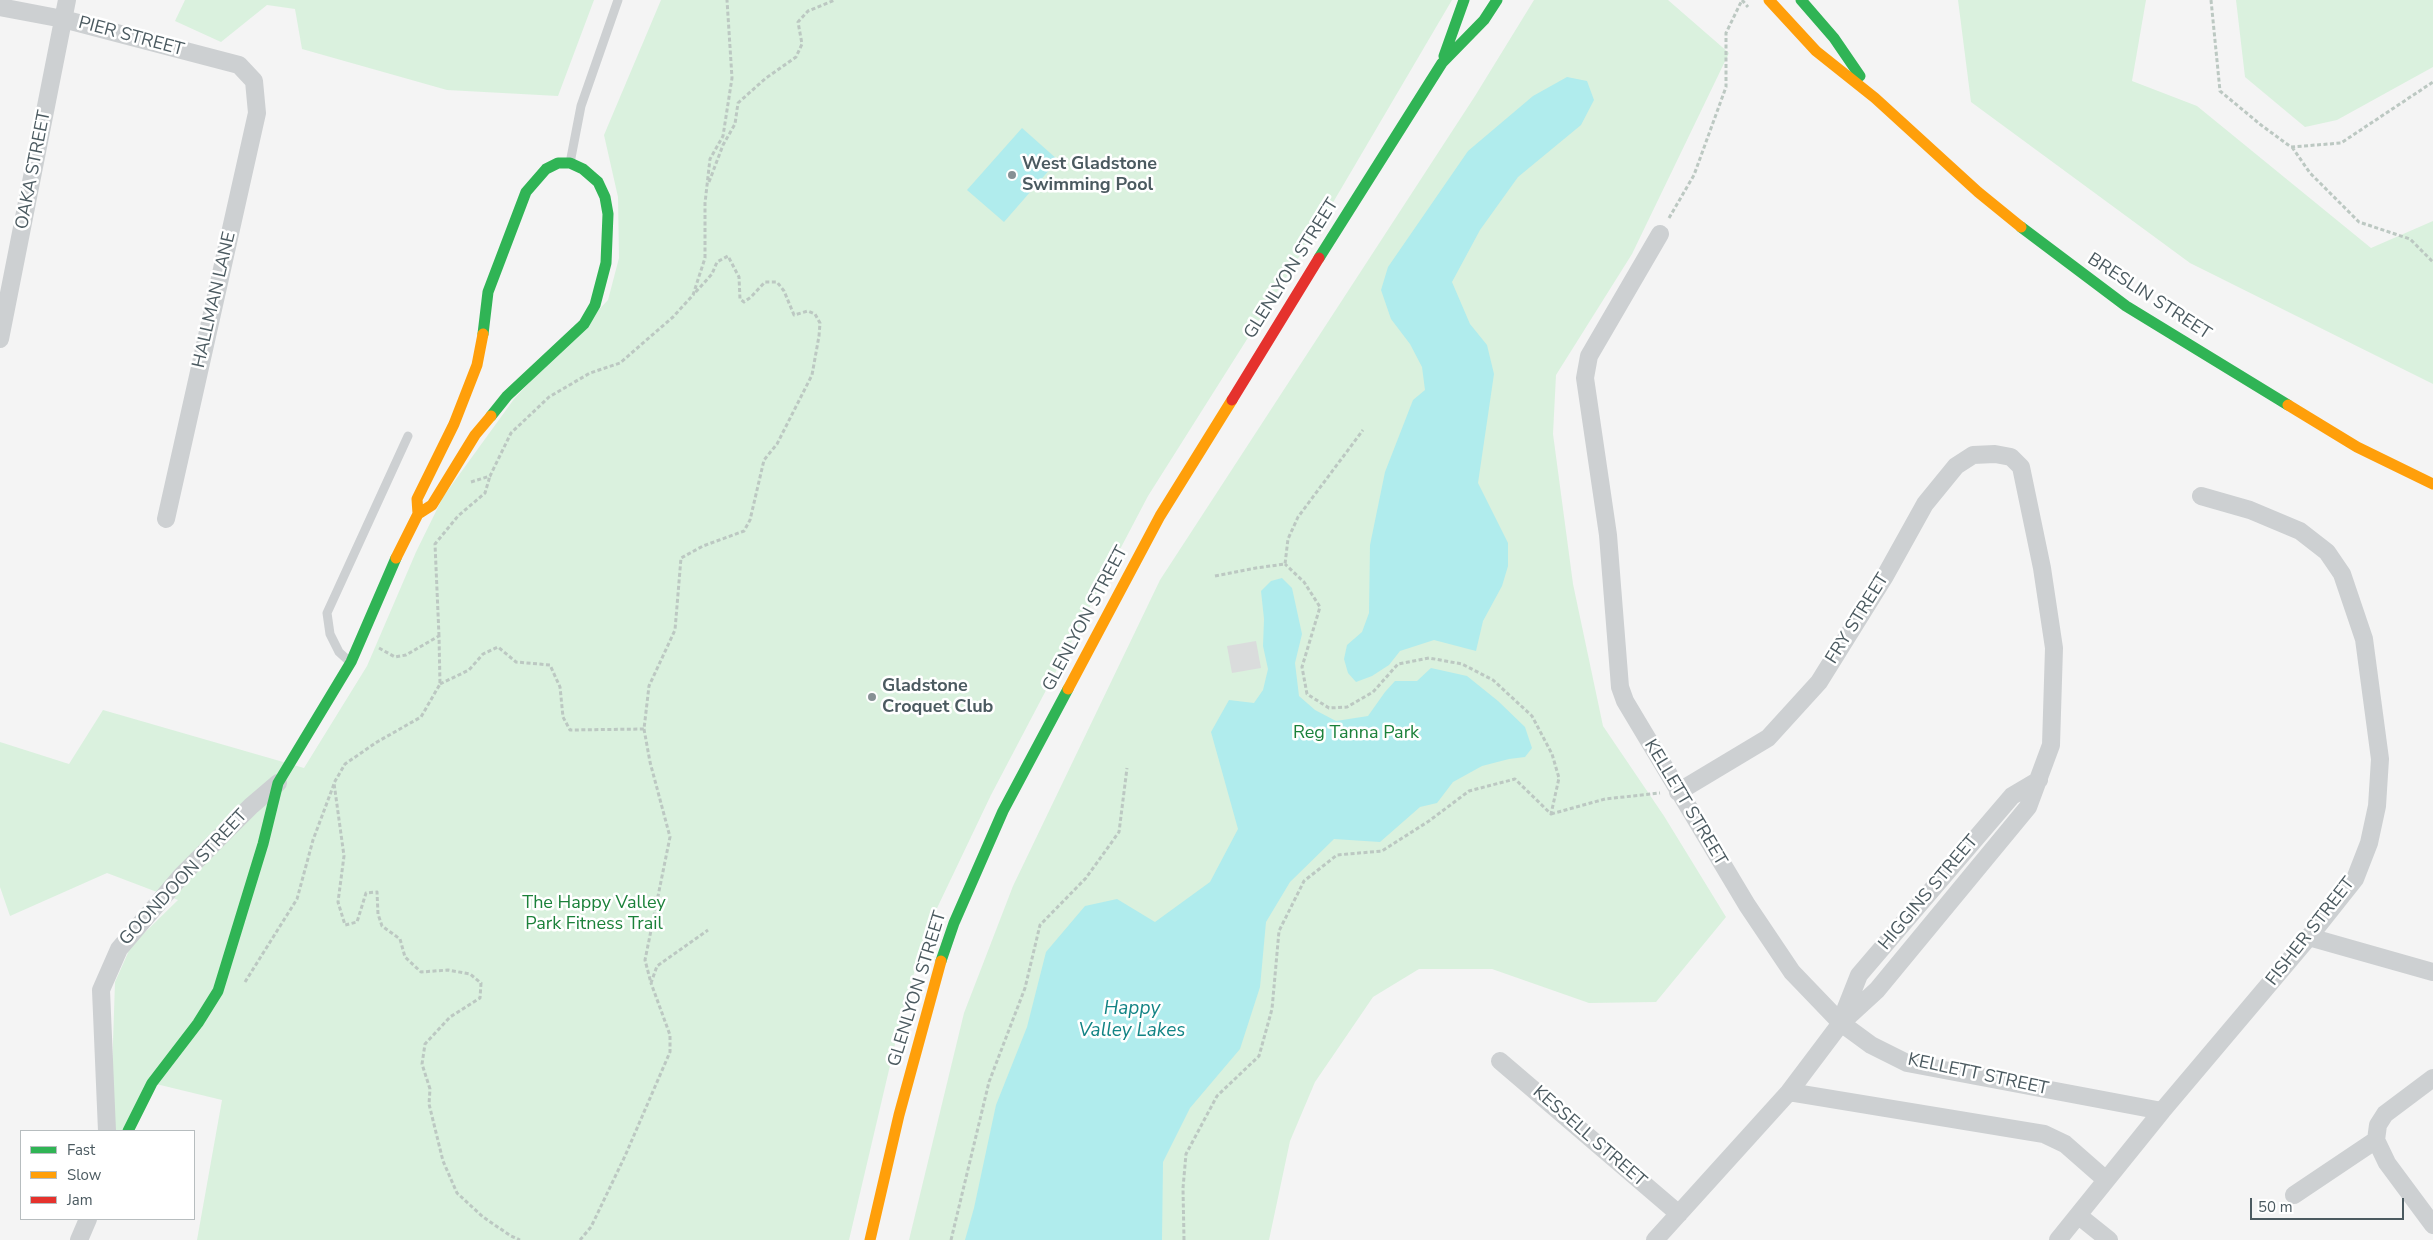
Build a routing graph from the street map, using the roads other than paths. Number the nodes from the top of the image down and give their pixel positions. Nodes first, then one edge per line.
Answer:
1 (67, 0) edge
2 (618, 0) edge
3 (1464, 0) edge
4 (1497, 0) edge
5 (1769, 0) edge
6 (1801, 0) edge
7 (0, 7) edge
8 (63, 19) junction
9 (1442, 63) junction
10 (254, 81) joint
11 (1875, 98) junction
12 (570, 163) junction
13 (1660, 234) road end
14 (0, 339) edge
15 (408, 436) dead end
16 (2021, 467) joint
17 (2433, 484) edge
18 (2202, 496) dead end
19 (418, 514) junction
20 (166, 519) dead end
21 (351, 662) junction
22 (278, 783) junction
23 (1678, 792) junction
24 (2309, 937) junction
25 (2433, 972) edge
26 (1840, 1024) junction
27 (1500, 1061) dead end
28 (2433, 1078) edge
29 (1789, 1092) junction
30 (2162, 1111) junction
31 (107, 1130) edge
32 (128, 1130) edge
33 (2376, 1140) junction
34 (2106, 1180) junction
35 (2294, 1195) dead end
36 (1678, 1214) junction
37 (2079, 1216) junction
38 (88, 1220) edge
39 (2433, 1225) edge
40 (78, 1240) edge
41 (870, 1240) edge
42 (1656, 1240) edge
43 (2058, 1240) edge
44 (2109, 1240) edge

1 - 8 street, OAKA STREET
2 - 12 lane
3 - 9 main road, GLENLYON STREET
4 - 9 main road, GLENLYON STREET
5 - 11 main road, BRESLIN STREET
6 - 11 main road, BRESLIN STREET
7 - 8 street, PIER STREET
8 - 10 street, PIER STREET
8 - 14 street, OAKA STREET
9 - 41 main road, GLENLYON STREET
10 - 20 street, HALLMAN LANE
11 - 17 main road, BRESLIN STREET
12 - 19 main road, GOONDOON STREET
12 - 19 main road, GOONDOON STREET
13 - 23 street, KELLETT STREET
15 - 21 lane
16 - 23 street, FRY STREET
16 - 26 street, HIGGINS STREET
18 - 24 street, FISHER STREET
19 - 21 main road, GOONDOON STREET
21 - 22 main road, GOONDOON STREET
22 - 31 street, GOONDOON STREET
22 - 32 main road, GOONDOON STREET
23 - 26 street, KELLETT STREET
24 - 25 street
24 - 30 street, FISHER STREET
26 - 29 street, HIGGINS STREET
26 - 30 street, KELLETT STREET
27 - 36 street, KESSELL STREET
28 - 33 street
29 - 34 street
29 - 36 street, HIGGINS STREET
30 - 34 street, FISHER STREET
33 - 35 street
33 - 39 street
34 - 37 street, FISHER STREET
36 - 42 street, HIGGINS STREET
37 - 43 street, FISHER STREET
37 - 44 street
38 - 40 street

